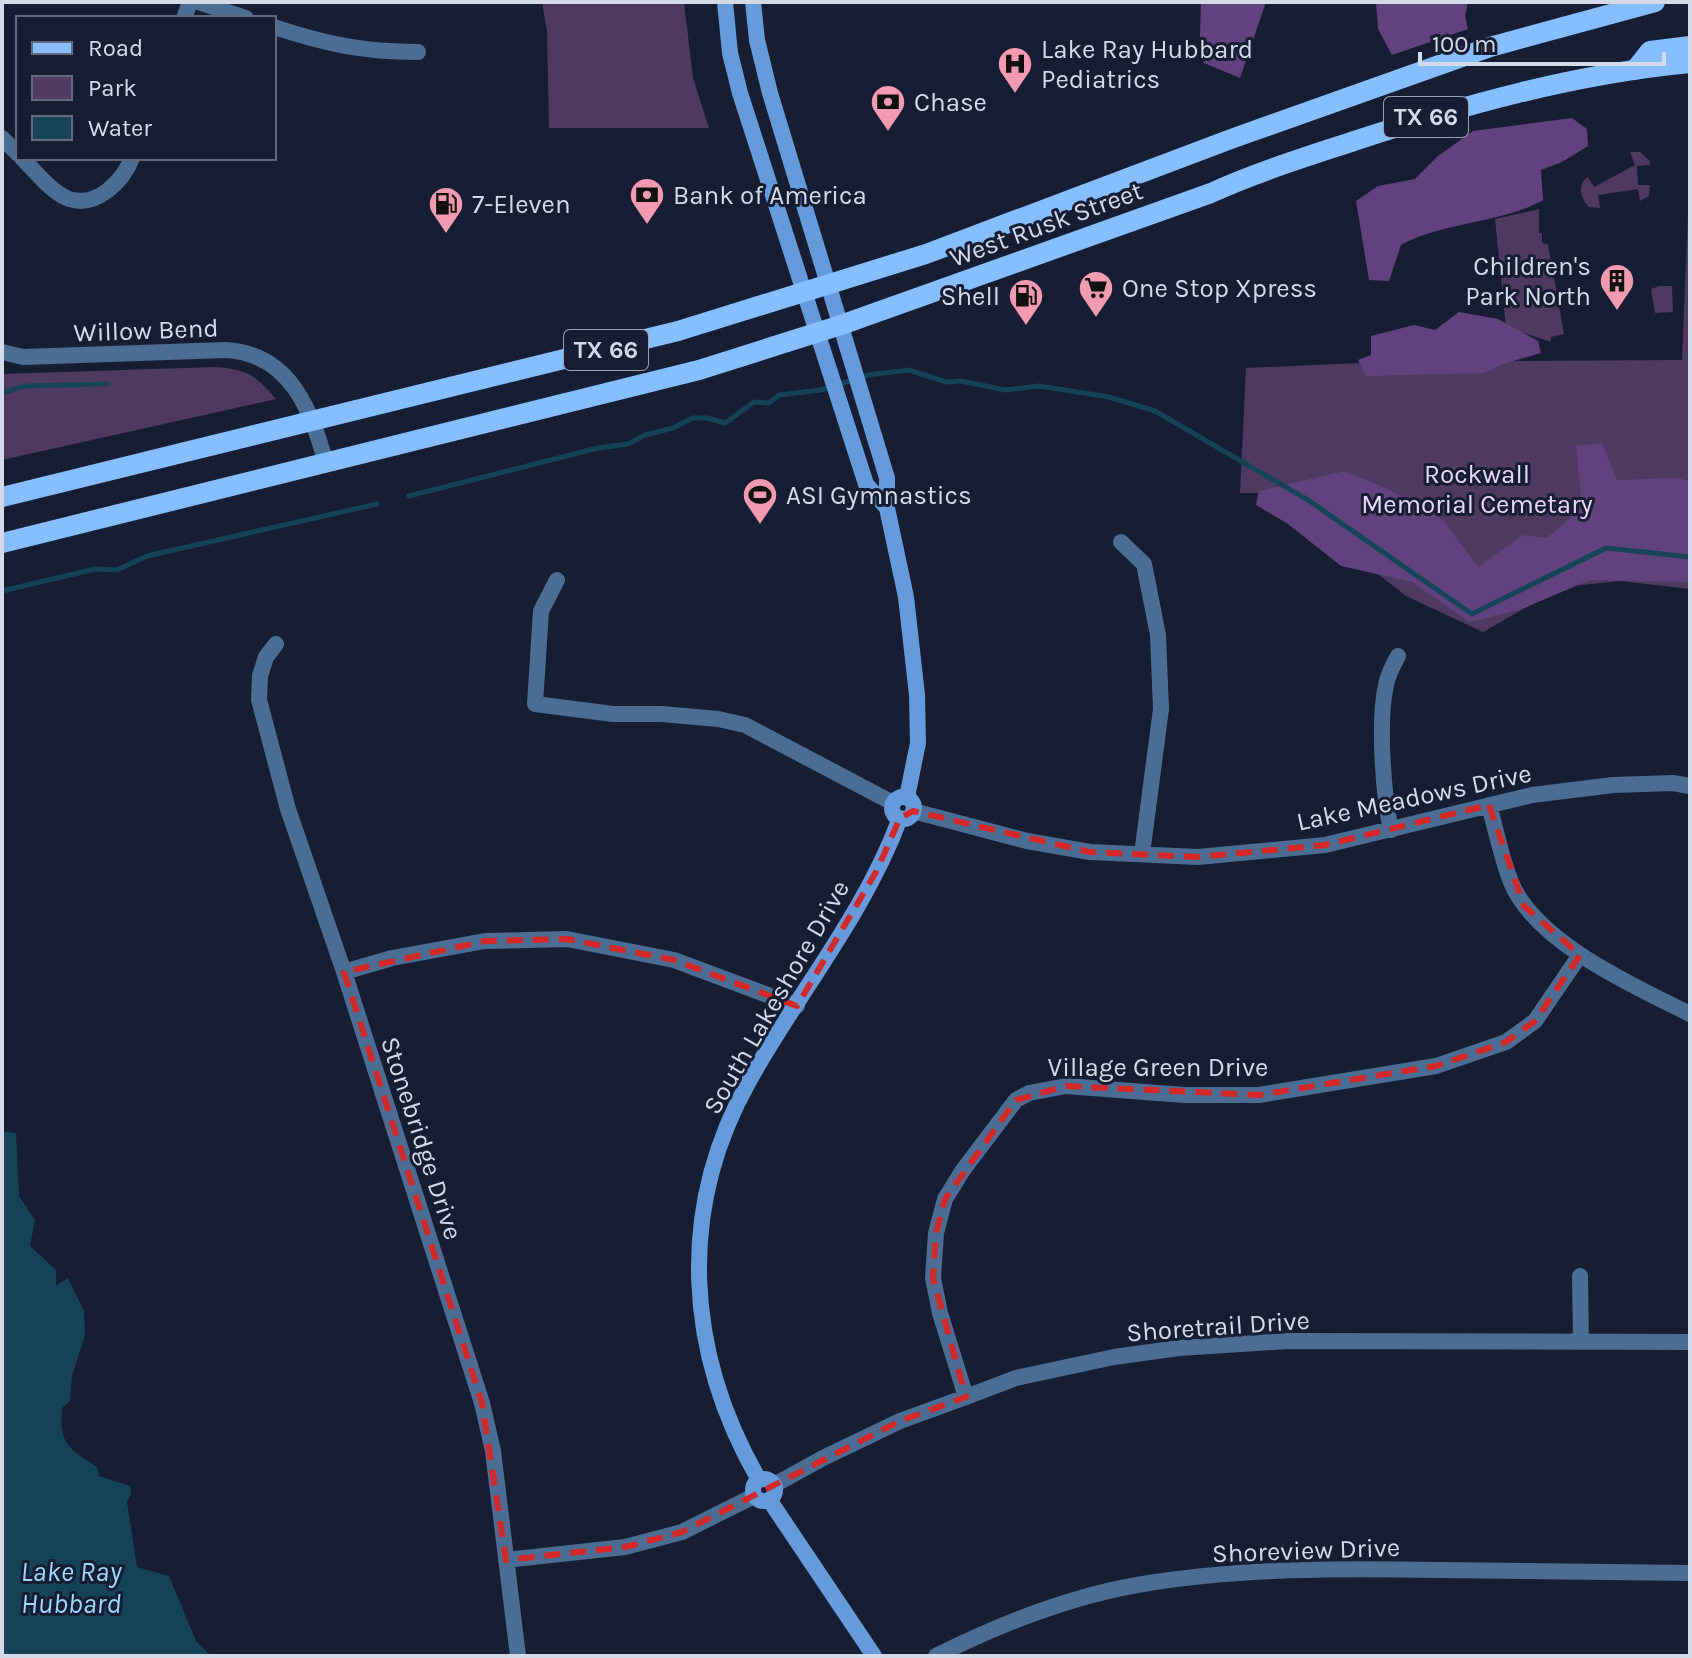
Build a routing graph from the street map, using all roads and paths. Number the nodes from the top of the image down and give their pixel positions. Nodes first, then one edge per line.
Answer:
1 (198, 2) edge
2 (725, 2) edge
3 (753, 2) edge
4 (1655, 2) edge
5 (240, 16) edge
6 (276, 28) edge
7 (1690, 46) edge
8 (418, 52) dead end
9 (1690, 63) edge
10 (1635, 70) junction
11 (24, 160) edge
12 (131, 160) edge
13 (828, 283) junction
14 (803, 291) junction
15 (841, 325) junction
16 (817, 333) junction
17 (2, 352) edge
18 (314, 422) junction
19 (326, 463) junction
20 (2, 497) edge
21 (887, 508) junction
22 (1121, 542) dead end
23 (2, 543) edge
24 (557, 580) dead end
25 (276, 644) dead end
26 (1398, 656) dead end
27 (1690, 786) edge
28 (1489, 805) junction
29 (903, 807) junction
30 (1391, 830) junction
31 (1142, 854) junction
32 (1580, 955) junction
33 (344, 972) junction
34 (797, 1006) junction
35 (1690, 1014) edge
36 (1580, 1276) dead end
37 (1581, 1342) junction
38 (1690, 1342) edge
39 (966, 1397) junction
40 (764, 1490) junction
41 (506, 1560) junction
42 (1690, 1573) edge
43 (518, 1656) edge
44 (874, 1656) edge
45 (936, 1656) edge

1 - 5 street
2 - 14 street, South Lakeshore Drive
3 - 13 street, South Lakeshore Drive
4 - 13 main road, West Rusk Street / TX 66
6 - 8 street
7 - 10 main road
9 - 10 main road, West Rusk Street / TX 66
10 - 15 main road, West Rusk Street / TX 66
11 - 12 street
13 - 14 main road, TX 66
13 - 15 street, South Lakeshore Drive
14 - 16 street, South Lakeshore Drive
14 - 18 main road, TX 66
15 - 16 main road, West Rusk Street / TX 66
15 - 21 street, South Lakeshore Drive
16 - 19 main road, West Rusk Street / TX 66
16 - 21 street, South Lakeshore Drive
17 - 18 street, Willow Bend
18 - 19 street, Willow Bend
18 - 20 main road, TX 66
19 - 23 main road, TX 66
21 - 29 street, South Lakeshore Drive
22 - 31 street
24 - 29 street, Lake Meadows Drive
25 - 33 street, Stonebridge Drive
26 - 30 street
27 - 28 street, Lake Meadows Drive
28 - 30 street, Lake Meadows Drive
28 - 32 street
29 - 31 street, Lake Meadows Drive
29 - 34 street, South Lakeshore Drive
30 - 31 street, Lake Meadows Drive
32 - 35 street
32 - 39 street, Village Green Drive
33 - 34 street
33 - 41 street, Stonebridge Drive
34 - 40 street, South Lakeshore Drive
36 - 37 street
37 - 38 street, Shoretrail Drive
37 - 39 street, Shoretrail Drive
39 - 40 street, Shoretrail Drive
40 - 41 street, Shoretrail Drive
40 - 44 street, South Lakeshore Drive
41 - 43 street, Stonebridge Drive
42 - 45 street, Shoreview Drive

